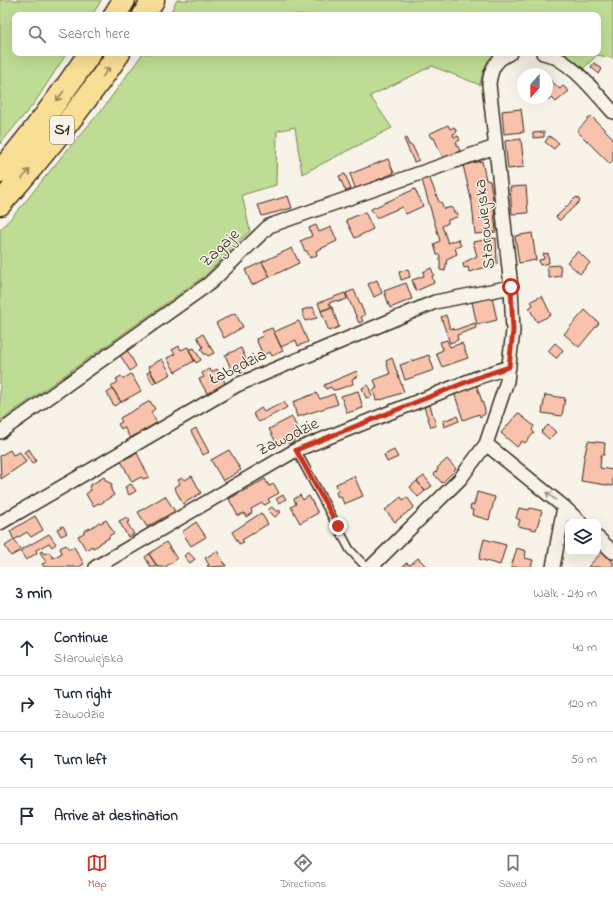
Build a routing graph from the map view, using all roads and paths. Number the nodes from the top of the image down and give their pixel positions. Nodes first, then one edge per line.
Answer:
1 (124, 0) edge
2 (153, 0) edge
3 (117, 12) edge
4 (146, 12) edge
5 (88, 56) edge
6 (117, 56) edge
7 (504, 56) edge
8 (553, 56) edge
9 (613, 112) edge
10 (495, 146) junction
11 (0, 172) edge
12 (0, 204) edge
13 (511, 287) junction
14 (509, 367) junction
15 (0, 432) edge
16 (486, 444) junction
17 (296, 450) junction
18 (564, 507) junction
19 (577, 519) edge
20 (0, 523) edge
21 (601, 541) edge
22 (613, 552) edge
23 (96, 567) edge
24 (366, 567) edge
25 (371, 567) edge
26 (553, 567) edge

1 - 3 highway
2 - 4 highway
5 -> 11 highway, S1
12 -> 6 highway, S1
7 - 10 street, Starowiejska
8 - 9 street
10 - 13 street, Starowiejska
10 - 15 street, Zagaje
13 - 14 street, Starowiejska
13 - 20 street, Łabędzia
14 - 16 street, Starowiejska
14 - 17 street, Zawodzie
18 -> 16 street
16 - 25 street, Starowiejska
17 - 23 street, Zawodzie
17 - 24 lane
18 - 19 street
18 - 26 street
21 - 22 street

